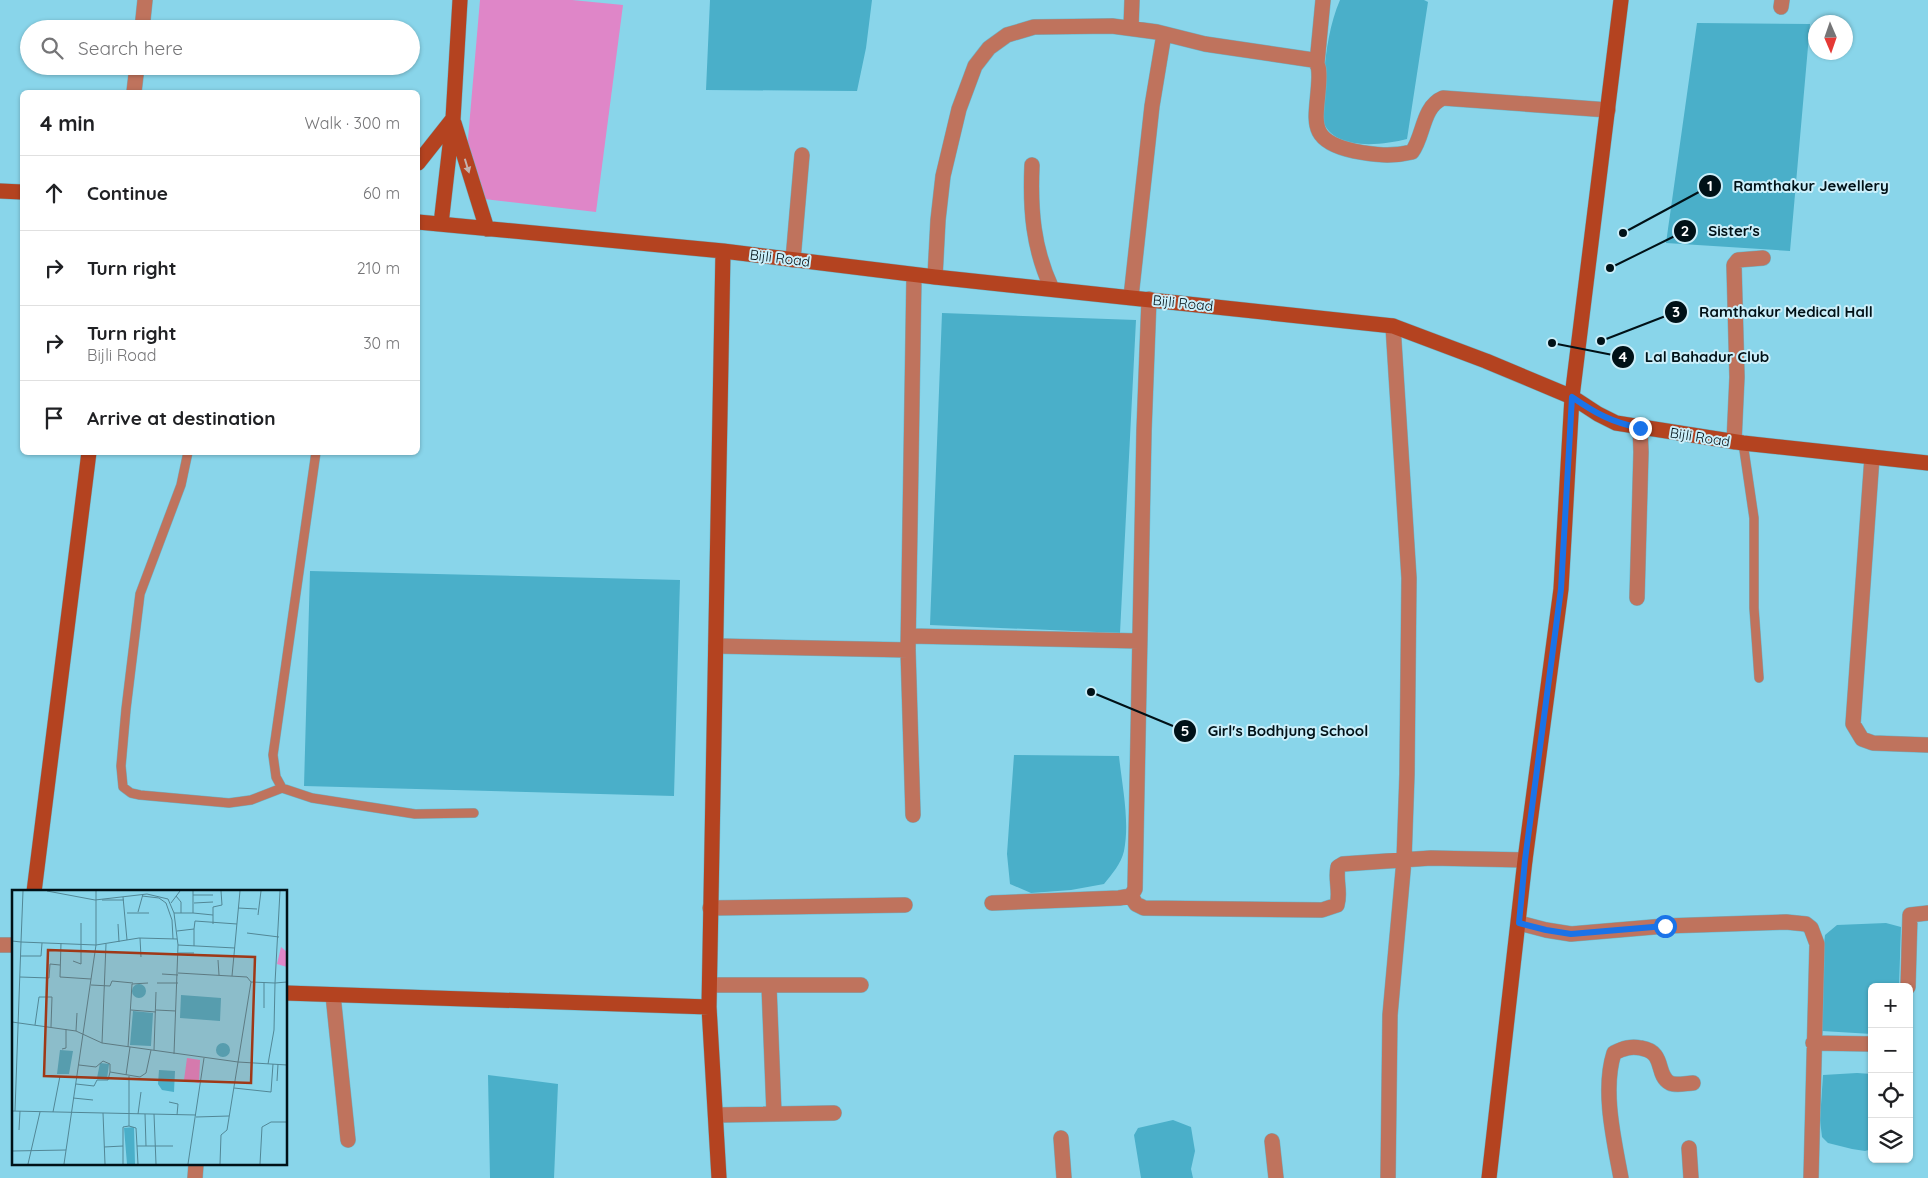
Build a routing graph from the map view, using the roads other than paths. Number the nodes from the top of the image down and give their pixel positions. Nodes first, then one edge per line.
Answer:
1 (145, 0) edge
2 (460, 0) edge
3 (1132, 0) edge
4 (1323, 0) edge
5 (1621, 0) edge
6 (143, 20) edge
7 (1131, 28) junction
8 (1164, 34) junction
9 (1317, 63) junction
10 (136, 75) edge
11 (134, 90) edge
12 (1608, 110) junction
13 (452, 119) junction
14 (802, 155) dead end
15 (420, 159) edge
16 (1032, 166) dead end
17 (0, 191) edge
18 (20, 192) edge
19 (420, 222) edge
20 (441, 224) junction
21 (487, 229) junction
22 (723, 251) junction
23 (1763, 258) dead end
24 (793, 260) junction
25 (914, 275) junction
26 (935, 277) junction
27 (1052, 289) junction
28 (1131, 297) junction
29 (1149, 299) junction
30 (1393, 326) junction
31 (1572, 397) junction
32 (1640, 428) junction
33 (1738, 442) junction
34 (89, 455) edge
35 (187, 455) edge
36 (316, 455) edge
37 (1872, 457) junction
38 (1928, 463) edge
39 (1637, 598) dead end
40 (1139, 641) junction
41 (908, 643) junction
42 (716, 646) junction
43 (1759, 678) dead end
44 (1928, 745) edge
45 (282, 788) junction
46 (474, 813) dead end
47 (913, 815) dead end
48 (1404, 860) junction
49 (1525, 860) junction
50 (34, 890) edge
51 (1132, 896) junction
52 (992, 903) dead end
53 (906, 905) dead end
54 (710, 908) junction
55 (1928, 913) edge
56 (1519, 923) junction
57 (1908, 983) edge
58 (710, 985) junction
59 (861, 985) dead end
60 (769, 986) junction
61 (288, 993) edge
62 (333, 995) junction
63 (708, 1006) junction
64 (1813, 1043) junction
65 (1868, 1044) edge
66 (1694, 1083) dead end
67 (774, 1113) junction
68 (834, 1113) dead end
69 (716, 1115) junction
70 (1061, 1138) dead end
71 (348, 1140) dead end
72 (1272, 1141) dead end
73 (1689, 1148) dead end
74 (719, 1178) edge
75 (1064, 1178) edge
76 (1276, 1178) edge
77 (1388, 1178) edge
78 (1489, 1178) edge
79 (1622, 1178) edge
80 (1691, 1178) edge
81 (1811, 1178) edge

1 - 6 street
2 - 13 street
3 - 7 street
4 - 9 street
5 - 12 street
7 - 8 street
7 - 26 street
8 - 9 street
8 - 28 street
9 - 12 street
10 - 11 street
12 - 31 street
13 - 15 street
13 - 20 street
13 -> 21 street
14 - 24 street
16 - 27 street
17 - 18 street
19 - 20 street, Bijli Road
20 - 21 street, Bijli Road
21 - 22 street, Bijli Road
22 - 24 street, Bijli Road
22 - 42 street
23 - 33 street
24 - 25 street, Bijli Road
25 - 26 street, Bijli Road
25 - 41 street
26 - 27 street, Bijli Road
27 - 28 street, Bijli Road
28 - 29 street, Bijli Road
29 - 30 street, Bijli Road
29 - 40 street
30 - 31 street, Bijli Road
30 - 48 street
31 - 32 street, Bijli Road
31 - 49 street
32 - 33 street, Bijli Road
32 - 39 street
33 - 37 street, Bijli Road
33 - 43 lane
34 - 50 street
35 - 45 lane
36 - 45 lane
37 - 38 street, Bijli Road
37 - 44 street
40 - 41 street
40 - 51 street
41 - 42 street
41 - 47 street
42 - 54 street
45 - 46 lane
48 - 49 street
48 - 51 street
48 - 77 street
49 - 56 street
51 - 52 street
53 - 54 street
54 - 58 street
55 - 57 street
56 - 64 street
56 - 78 street
58 - 60 street
58 - 63 street
59 - 60 street
60 - 67 street
61 - 62 street
62 - 63 street
62 - 71 street
63 - 69 street
64 - 65 street
64 - 81 street
66 - 79 street
67 - 68 street
67 - 69 street
69 - 74 street
70 - 75 street
72 - 76 street
73 - 80 street

